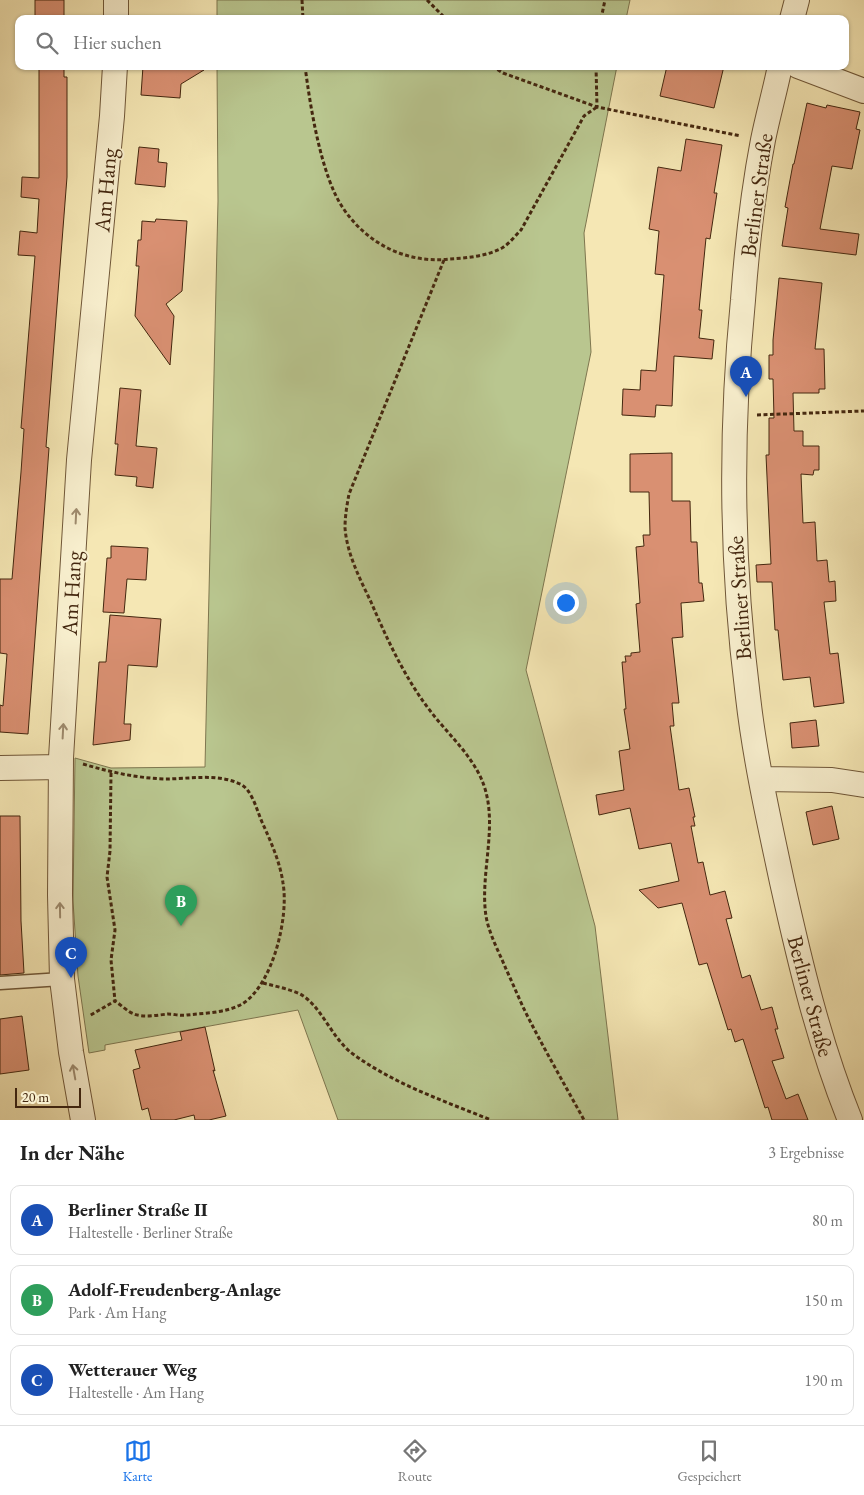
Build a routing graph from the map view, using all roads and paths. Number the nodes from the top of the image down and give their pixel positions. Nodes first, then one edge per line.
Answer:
1 (116, 0) edge
2 (302, 0) edge
3 (427, 0) edge
4 (605, 0) edge
5 (797, 0) edge
6 (116, 15) edge
7 (303, 15) edge
8 (442, 15) edge
9 (602, 15) edge
10 (793, 15) edge
11 (115, 70) edge
12 (306, 70) edge
13 (499, 70) edge
14 (596, 70) edge
15 (779, 70) edge
16 (808, 70) edge
17 (864, 92) edge
18 (597, 107) junction
19 (763, 140) junction
20 (444, 260) junction
21 (864, 411) edge
22 (735, 416) junction
23 (61, 762) junction
24 (0, 768) edge
25 (111, 773) junction
26 (761, 779) junction
27 (864, 785) edge
28 (62, 979) junction
29 (0, 983) edge
30 (263, 983) junction
31 (116, 1001) junction
32 (66, 1018) junction
33 (83, 1120) edge
34 (491, 1120) edge
35 (584, 1120) edge
36 (850, 1120) edge

1 - 6 street
2 - 7 path
3 - 8 path
4 - 9 path
5 - 10 street
23 -> 11 street, Am Hang
12 - 20 path
13 - 18 path
14 - 18 path
15 - 19 street, Berliner Straße
16 - 17 street
18 - 19 path
18 - 20 path
19 - 22 street, Berliner Straße
20 - 35 path
21 - 22 path
22 - 26 street, Berliner Straße
23 - 24 street
23 - 25 path
28 -> 23 street, Am Hang
25 - 30 path
25 - 31 path
26 - 27 street
26 - 36 street, Berliner Straße
28 - 29 lane
28 - 32 street, Am Hang
30 - 31 path
30 - 34 path
31 - 32 path
33 -> 32 street, Am Hang

